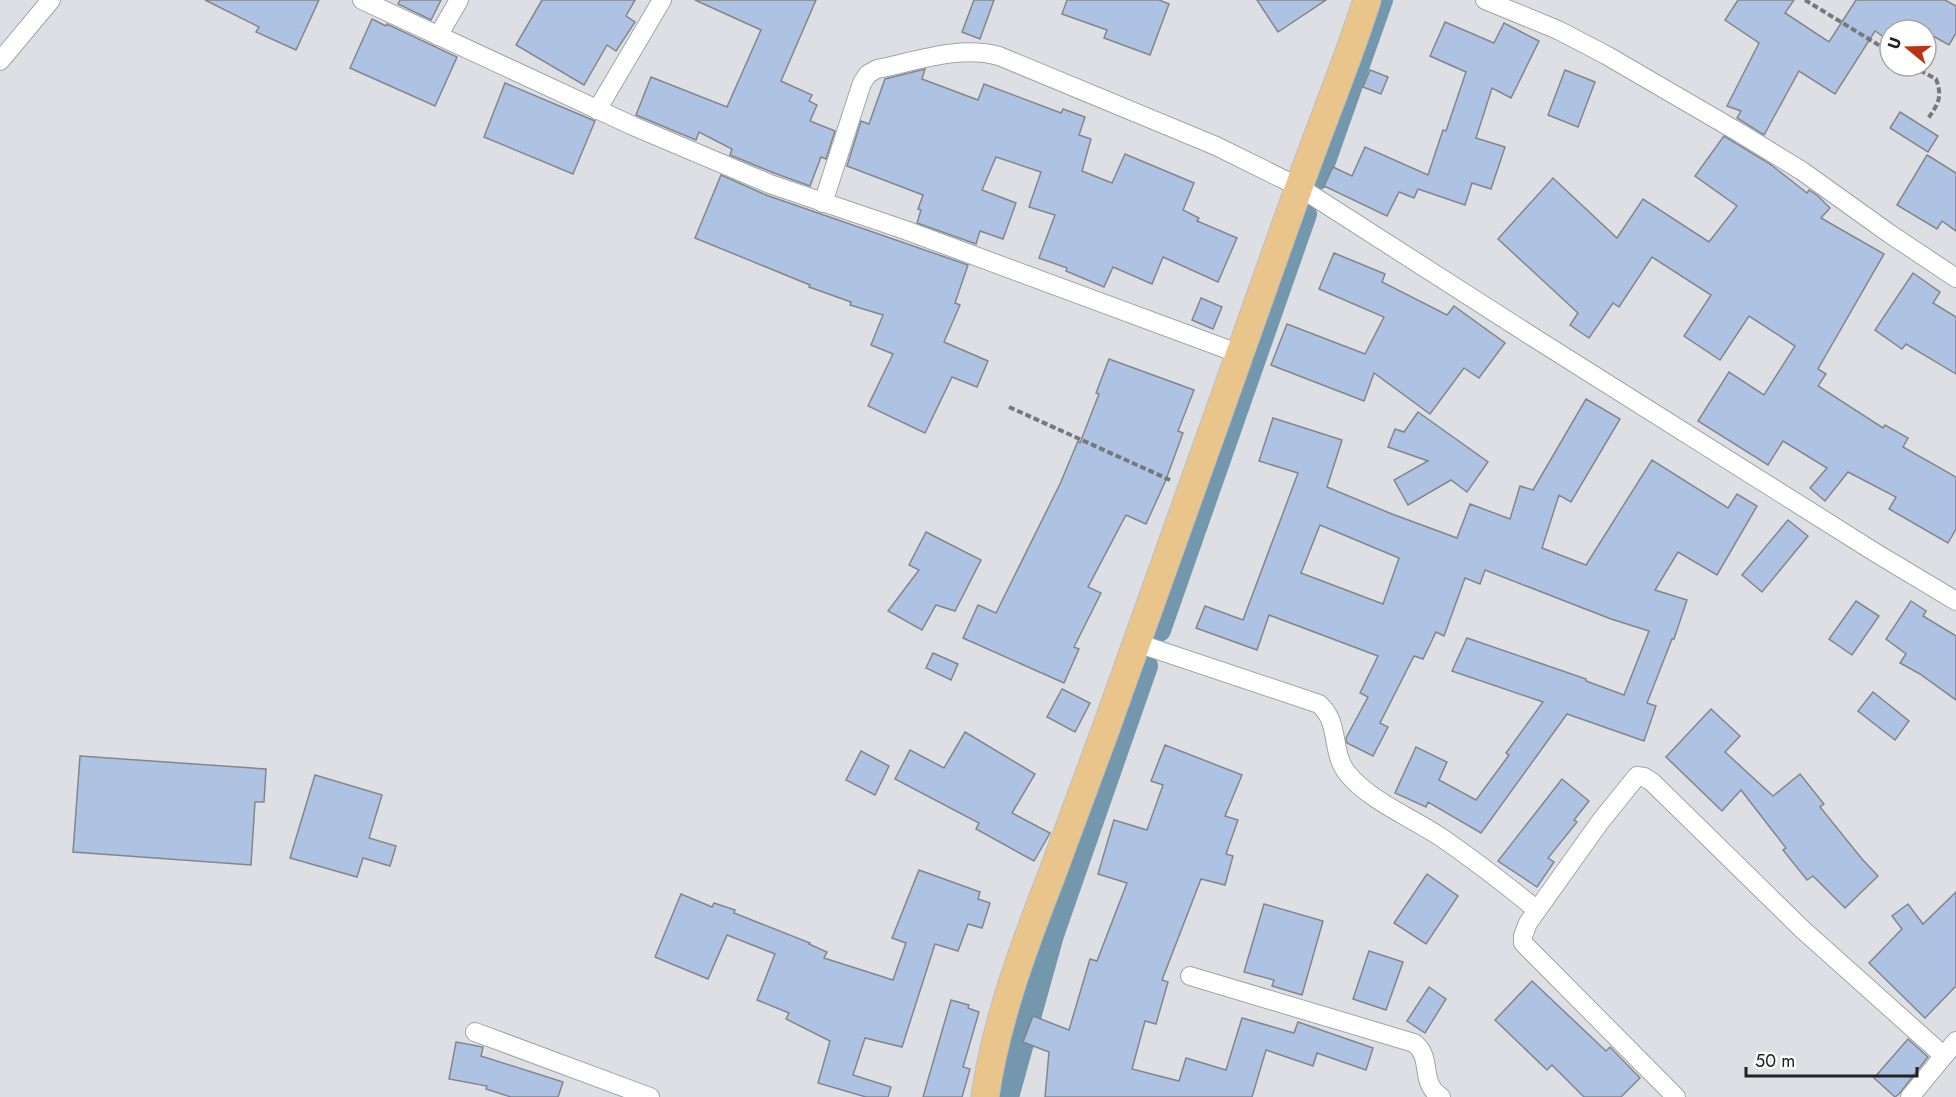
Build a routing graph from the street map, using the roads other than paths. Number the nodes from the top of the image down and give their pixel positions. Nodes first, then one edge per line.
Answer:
1 (51, 0) edge
2 (362, 0) edge
3 (459, 0) edge
4 (662, 0) edge
5 (1366, 0) edge
6 (1485, 0) edge
7 (438, 36) junction
8 (0, 61) edge
9 (597, 110) junction
10 (1299, 187) junction
11 (823, 203) junction
12 (1956, 278) edge
13 (1240, 354) junction
14 (1956, 601) edge
15 (1137, 643) junction
16 (1537, 910) junction
17 (1190, 976) dead end
18 (474, 1032) dead end
19 (1956, 1041) edge
20 (1944, 1056) junction
21 (650, 1097) edge
22 (985, 1097) edge
23 (1441, 1097) edge
24 (1676, 1097) edge
25 (1910, 1097) edge

1 - 8 street
2 - 7 street
3 - 7 street
4 - 9 street
5 - 10 main road
6 - 12 street
7 - 9 street
9 - 11 street
10 - 11 street
10 - 13 main road
10 - 14 street
11 - 13 street
13 - 15 main road
15 - 16 street
15 - 22 main road
16 - 20 street
16 - 24 street
17 - 23 street
18 - 21 street
19 - 20 street
20 - 25 street

